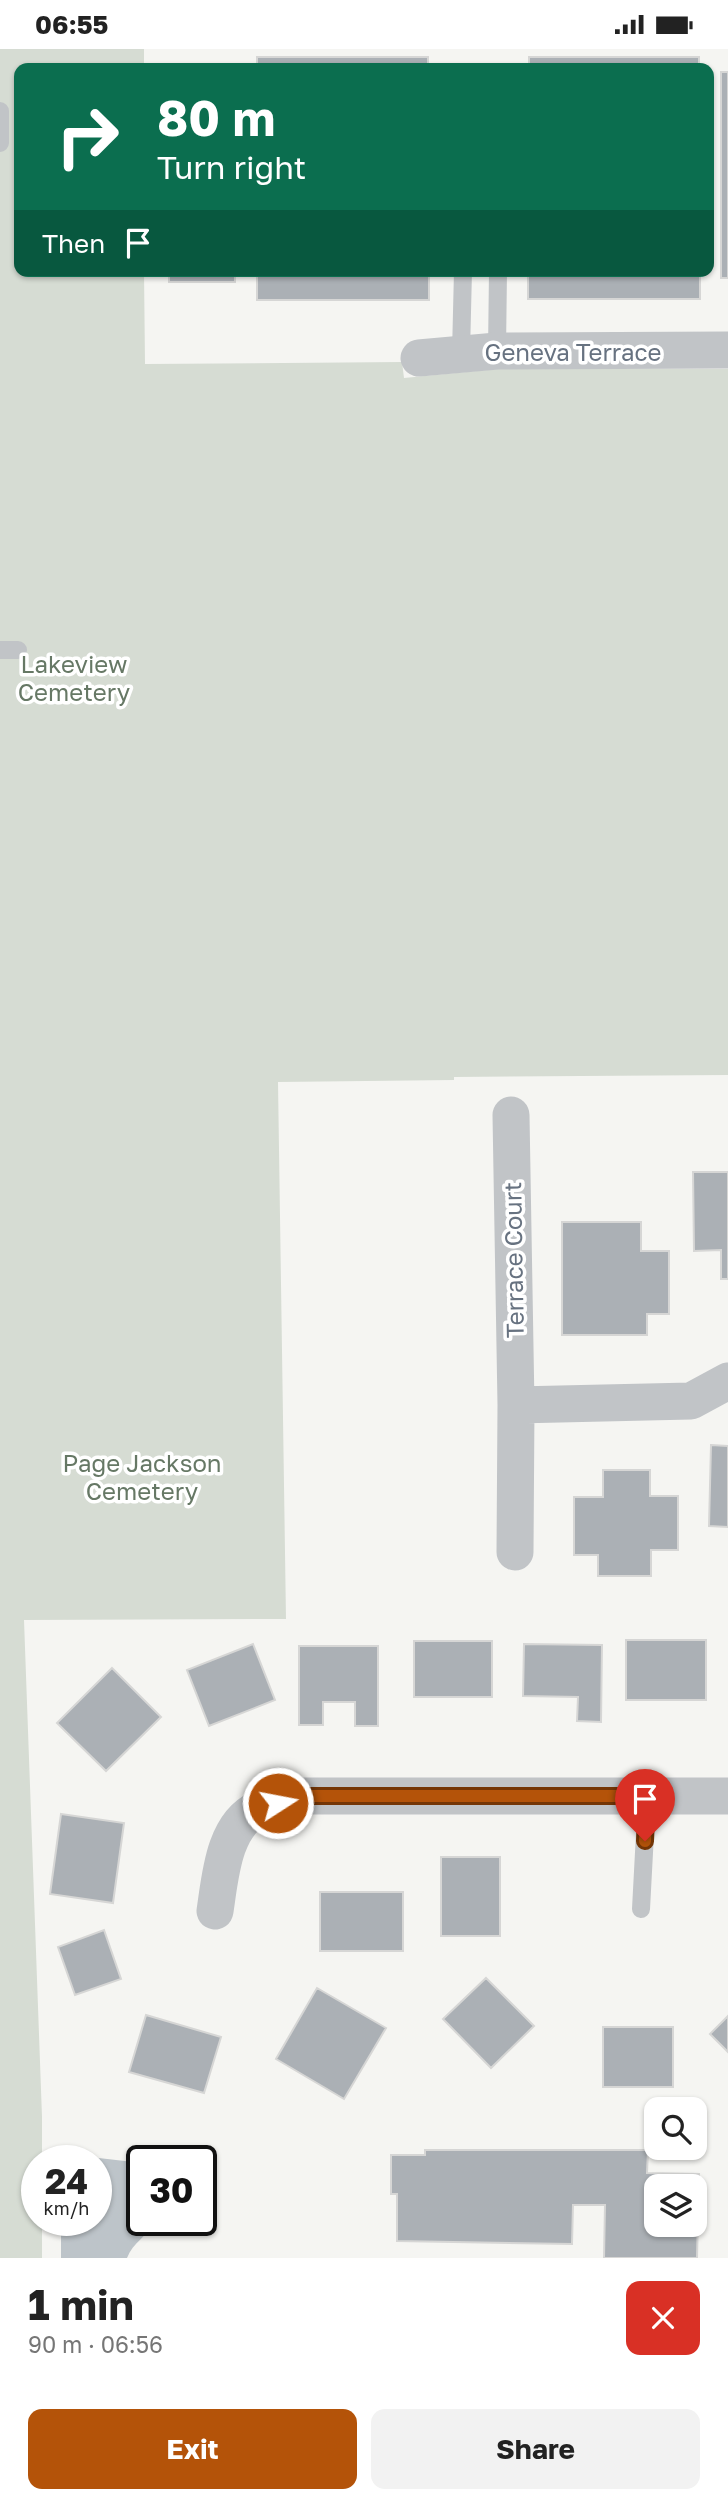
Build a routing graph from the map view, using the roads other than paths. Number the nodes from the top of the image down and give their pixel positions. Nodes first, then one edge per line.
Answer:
1 (0, 111) edge
2 (0, 143) edge
3 (463, 277) edge
4 (498, 277) edge
5 (728, 350) edge
6 (497, 351) junction
7 (461, 353) junction
8 (419, 358) dead end
9 (511, 1115) dead end
10 (728, 1381) edge
11 (516, 1405) junction
12 (515, 1552) dead end
13 (647, 1796) junction
14 (728, 1796) edge
15 (641, 1909) dead end
16 (215, 1911) dead end

1 - 2 lane
3 - 7 lane
4 - 6 lane
5 - 6 street, Geneva Terrace
6 - 7 street, Geneva Terrace
7 - 8 street, Geneva Terrace
9 - 11 street, Terrace Court
10 - 11 street
11 - 12 street, Terrace Court
13 - 14 street
13 - 15 lane
13 - 16 street

